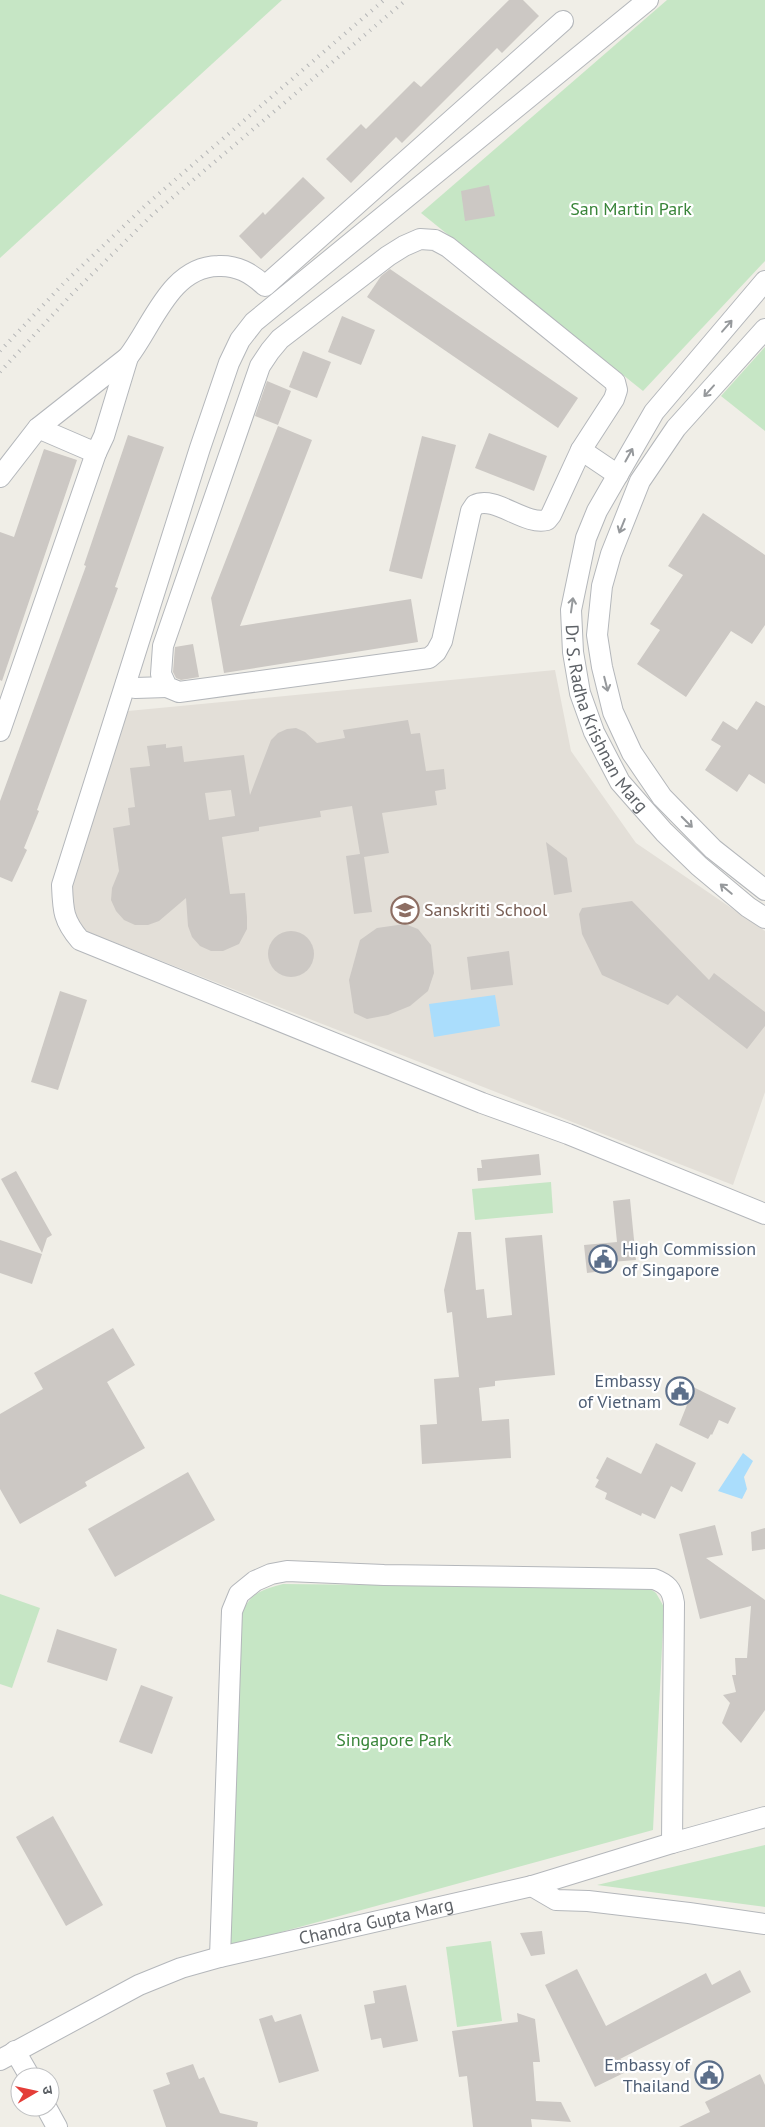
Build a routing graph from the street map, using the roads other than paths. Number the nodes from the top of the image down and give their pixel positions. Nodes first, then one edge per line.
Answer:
1 (648, 0) edge
2 (563, 21) dead end
3 (765, 281) edge
4 (265, 286) junction
5 (277, 304) junction
6 (765, 329) edge
7 (128, 357) junction
8 (654, 412) junction
9 (38, 428) junction
10 (676, 428) junction
11 (581, 450) junction
12 (96, 453) junction
13 (618, 475) junction
14 (0, 477) edge
15 (126, 683) junction
16 (166, 686) junction
17 (618, 724) junction
18 (0, 731) edge
19 (594, 732) junction
20 (764, 889) edge
21 (748, 907) junction
22 (765, 918) edge
23 (765, 1214) edge
24 (765, 1817) edge
25 (672, 1843) junction
26 (532, 1886) junction
27 (765, 1924) edge
28 (220, 1957) junction
29 (8, 2055) edge
30 (20, 2067) edge

1 - 5 street
2 - 4 street
8 -> 3 street, Dr S. Radha Krishnan Marg
4 - 5 street
4 - 7 street
5 - 15 street
6 -> 10 street, Dr S. Radha Krishnan Marg
7 - 9 street
7 - 12 street
8 - 10 street
13 -> 8 street, Dr S. Radha Krishnan Marg
9 - 12 street
9 - 14 street
10 -> 17 street, Dr S. Radha Krishnan Marg
11 - 13 street
11 - 16 street
11 - 16 street
12 - 18 street
19 -> 13 street, Dr S. Radha Krishnan Marg
15 - 16 street
15 - 23 street
17 - 19 street
17 -> 20 street, Dr S. Radha Krishnan Marg
21 -> 19 street, Dr S. Radha Krishnan Marg
20 - 21 street
21 - 22 street, Dr S. Radha Krishnan Marg
24 - 25 street, Chandra Gupta Marg
25 - 26 street, Chandra Gupta Marg
25 - 28 street
26 - 27 street
26 - 28 street, Chandra Gupta Marg
28 - 29 street, Chandra Gupta Marg
29 - 30 street

